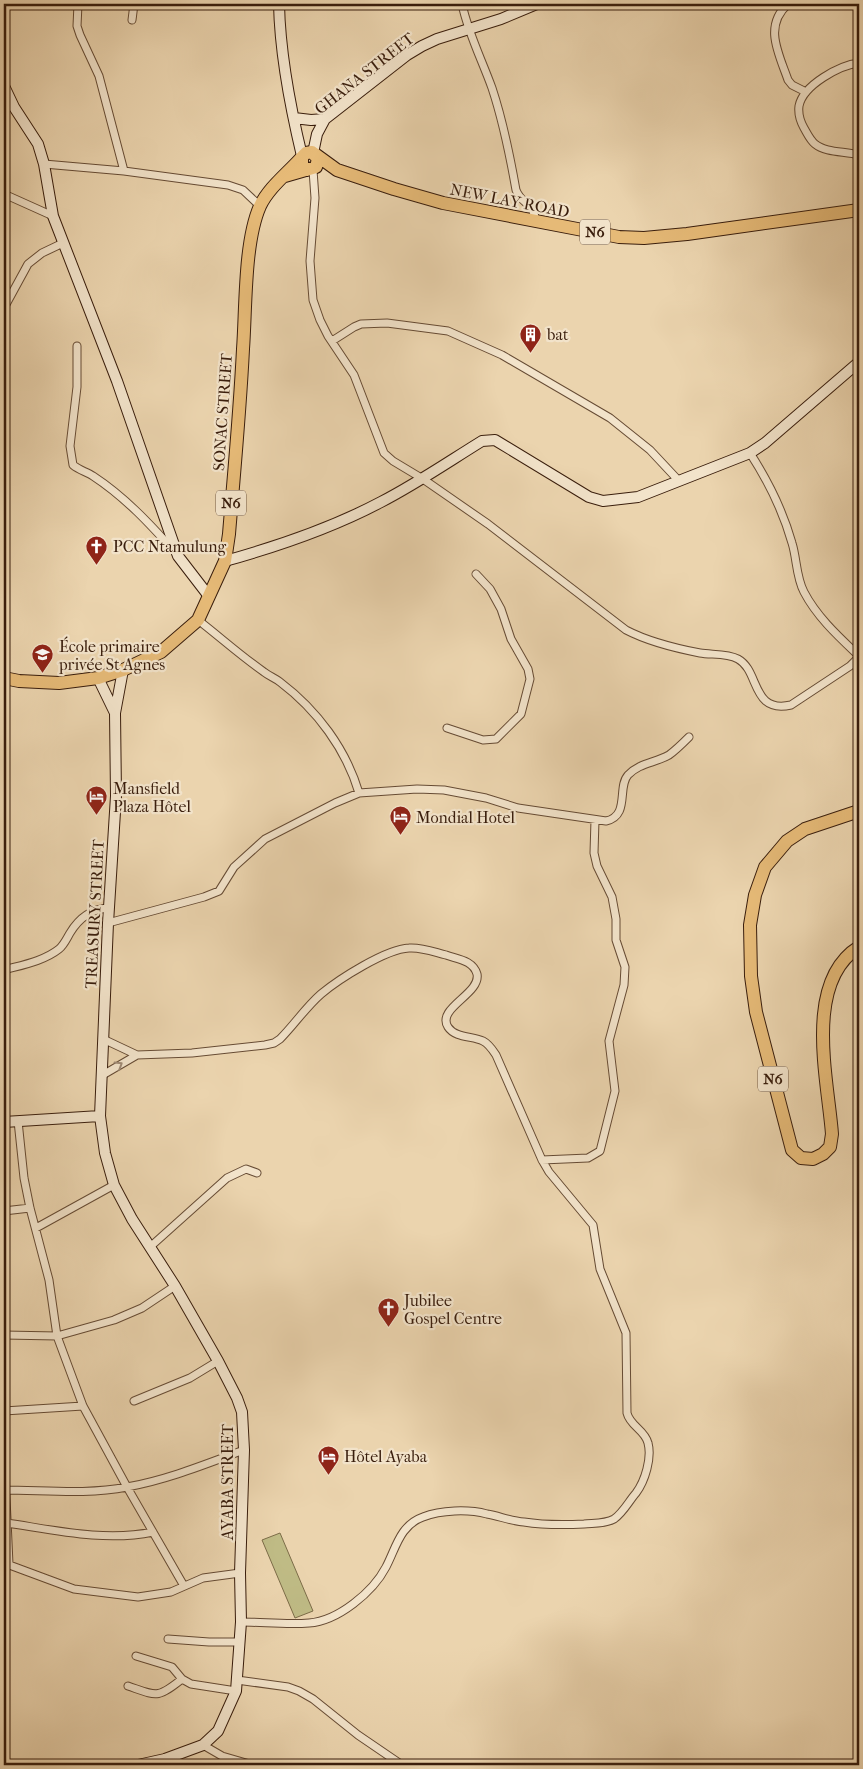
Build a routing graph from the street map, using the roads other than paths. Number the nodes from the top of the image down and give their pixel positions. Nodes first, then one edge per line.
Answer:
1 (78, 4) edge
2 (134, 4) edge
3 (278, 4) edge
4 (462, 4) edge
5 (537, 4) edge
6 (788, 4) edge
7 (132, 20) dead end
8 (470, 29) junction
9 (859, 63) edge
10 (4, 86) edge
11 (806, 92) junction
12 (4, 100) edge
13 (14, 108) junction
14 (293, 115) junction
15 (325, 119) junction
16 (309, 154) junction
17 (859, 155) edge
18 (44, 164) junction
19 (311, 170) junction
20 (337, 170) junction
21 (124, 171) junction
22 (283, 177) junction
23 (4, 194) edge
24 (260, 206) junction
25 (859, 210) edge
26 (53, 216) junction
27 (536, 221) junction
28 (63, 243) junction
29 (4, 308) edge
30 (332, 341) junction
31 (76, 346) dead end
32 (859, 362) edge
33 (750, 453) junction
34 (423, 479) junction
35 (679, 481) junction
36 (178, 556) junction
37 (225, 561) junction
38 (476, 574) dead end
39 (208, 595) junction
40 (198, 620) junction
41 (859, 657) edge
42 (123, 670) junction
43 (4, 678) edge
44 (98, 678) junction
45 (116, 713) junction
46 (447, 728) dead end
47 (689, 736) dead end
48 (359, 793) junction
49 (859, 811) edge
50 (595, 820) junction
51 (108, 908) junction
52 (108, 923) junction
53 (859, 947) edge
54 (4, 970) edge
55 (103, 1039) junction
56 (137, 1055) junction
57 (101, 1076) junction
58 (100, 1116) junction
59 (18, 1121) junction
60 (4, 1122) edge
61 (542, 1160) junction
62 (257, 1173) dead end
63 (114, 1185) junction
64 (30, 1208) junction
65 (4, 1211) edge
66 (36, 1228) junction
67 (150, 1247) junction
68 (175, 1286) junction
69 (4, 1335) edge
70 (58, 1336) junction
71 (218, 1361) junction
72 (134, 1401) dead end
73 (83, 1406) junction
74 (4, 1412) edge
75 (244, 1450) junction
76 (4, 1454) edge
77 (127, 1487) junction
78 (4, 1490) edge
79 (6, 1522) junction
80 (153, 1532) junction
81 (6, 1563) edge
82 (240, 1573) junction
83 (184, 1586) junction
84 (241, 1622) junction
85 (168, 1639) dead end
86 (240, 1642) junction
87 (136, 1656) dead end
88 (182, 1679) junction
89 (237, 1680) junction
90 (128, 1686) dead end
91 (236, 1691) junction
92 (203, 1745) junction
93 (138, 1765) edge
94 (252, 1765) edge
95 (264, 1765) edge
96 (320, 1765) edge
97 (402, 1765) edge

1 - 21 street
2 - 7 street
3 - 14 street
4 - 8 street
5 - 8 street, GHANA STREET
6 - 11 street
8 - 15 street, GHANA STREET
8 - 27 street
9 - 11 street
10 - 13 street
11 - 17 street
12 - 13 street
13 - 18 street
14 - 15 street
14 - 16 street
15 - 16 street, GHANA STREET
16 - 19 highway
16 - 20 highway, N6
16 - 22 highway, N6
18 - 21 street
18 - 26 street
19 - 20 highway, N6
19 - 22 highway, N6
19 - 30 street
20 - 27 highway, NEW LAY ROAD / N6
21 - 24 street
22 - 24 highway, SONAC STREET / N6
23 - 26 street
24 - 37 highway, SONAC STREET / N6
25 - 27 highway, NEW LAY ROAD / N6
26 - 28 street
28 - 29 street
28 - 36 street
30 - 34 street
30 - 35 street
31 - 36 street
32 - 33 street
33 - 35 street
33 - 41 street
34 - 35 street
34 - 37 street
34 - 41 street
36 - 39 street
37 - 39 highway, SONAC STREET / N6
38 - 46 street
39 - 40 highway, SONAC STREET / N6
40 - 42 highway, SONAC STREET / N6
40 - 48 street
42 - 44 highway, SONAC STREET / N6
42 - 45 street, TREASURY STREET
43 - 44 highway, SONAC STREET / N6
44 - 45 street, TREASURY STREET
45 - 51 street, TREASURY STREET
47 - 50 street
48 - 50 street
48 - 52 street
49 - 53 highway, N6
50 - 61 street
51 - 52 street, TREASURY STREET
51 - 54 street
52 - 55 street, TREASURY STREET
55 - 56 street
55 - 57 street, TREASURY STREET
57 -> 56 street
56 - 61 street
57 - 58 street, TREASURY STREET
58 - 59 street
58 - 63 street, AYABA STREET
59 - 60 street
59 - 64 street
61 - 84 street
62 - 67 street
63 - 66 street
63 - 67 street, AYABA STREET
64 - 65 street
64 - 66 street
66 - 70 street
67 - 68 street, AYABA STREET
68 - 70 street
68 - 71 street, AYABA STREET
69 - 70 street
70 - 73 street
71 - 72 street
71 - 75 street, AYABA STREET
73 - 74 street
73 - 77 street
75 - 77 street
75 - 82 street, AYABA STREET
76 - 78 street
77 - 78 street
77 - 80 street
78 - 79 street
79 - 80 street
79 - 81 street
80 - 83 street
81 - 83 street
82 - 83 street
82 - 84 street, AYABA STREET
84 - 86 street, AYABA STREET
85 - 86 street
86 - 89 street, AYABA STREET
87 - 88 street
88 - 90 street
88 - 91 street
89 - 91 street, AYABA STREET
89 - 97 street
91 - 92 street, AYABA STREET
92 - 93 street, AYABA STREET
92 - 94 street
95 - 96 street

